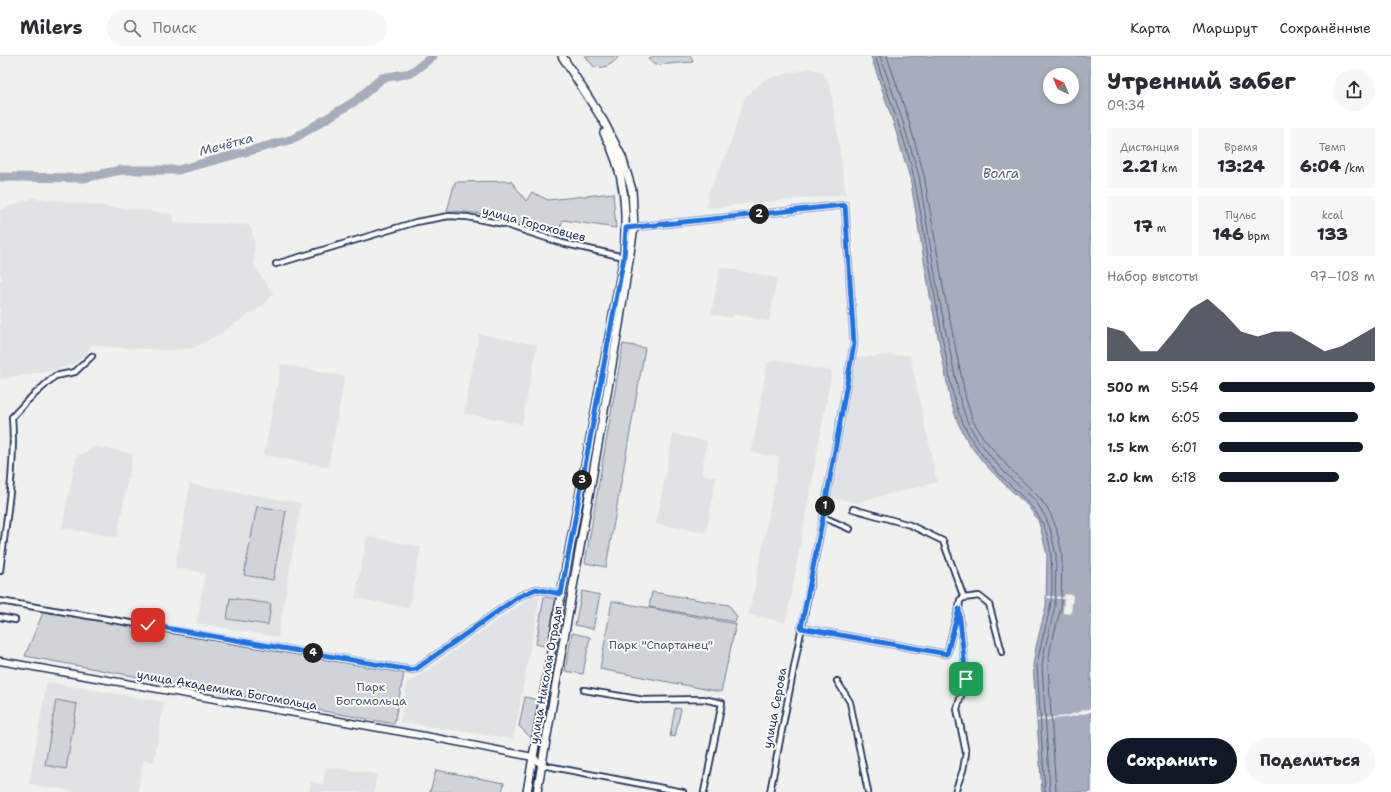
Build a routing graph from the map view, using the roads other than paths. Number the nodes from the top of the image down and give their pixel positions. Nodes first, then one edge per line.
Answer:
1 (558, 56) edge
2 (562, 56) edge
3 (634, 227) junction
4 (626, 228) junction
5 (624, 257) junction
6 (276, 264) dead end
7 (92, 356) dead end
8 (853, 508) dead end
9 (823, 517) junction
10 (850, 529) dead end
11 (0, 570) edge
12 (561, 594) junction
13 (964, 598) junction
14 (0, 601) edge
15 (959, 609) junction
16 (0, 617) edge
17 (15, 620) dead end
18 (801, 628) junction
19 (1002, 652) dead end
20 (0, 661) edge
21 (837, 681) dead end
22 (584, 690) dead end
23 (533, 757) junction
24 (542, 766) junction
25 (526, 792) edge
26 (537, 792) edge
27 (683, 792) edge
28 (704, 792) edge
29 (770, 792) edge
30 (868, 792) edge
31 (955, 792) edge

1 - 4 main road, улица Николая Отрады
2 - 3 main road, улица Николая Отрады
3 - 4 street
3 - 9 street, улица Серова
3 - 24 main road, улица Николая Отрады
4 - 5 main road, улица Николая Отрады
5 - 6 street, улица Гороховцев
5 - 12 main road, улица Николая Отрады
7 - 11 street
8 - 13 street
9 - 10 street
9 - 18 street, улица Серова
12 - 14 street
12 - 23 main road, улица Николая Отрады
13 - 15 street
13 - 19 street
15 - 18 street
15 - 31 street
16 - 17 street
18 - 29 street, улица Серова
20 - 23 street, улица Академика Богомольца
21 - 30 street
22 - 28 street
23 - 24 street
23 - 25 main road, улица Николая Отрады
24 - 26 main road, улица Николая Отрады
24 - 27 street

